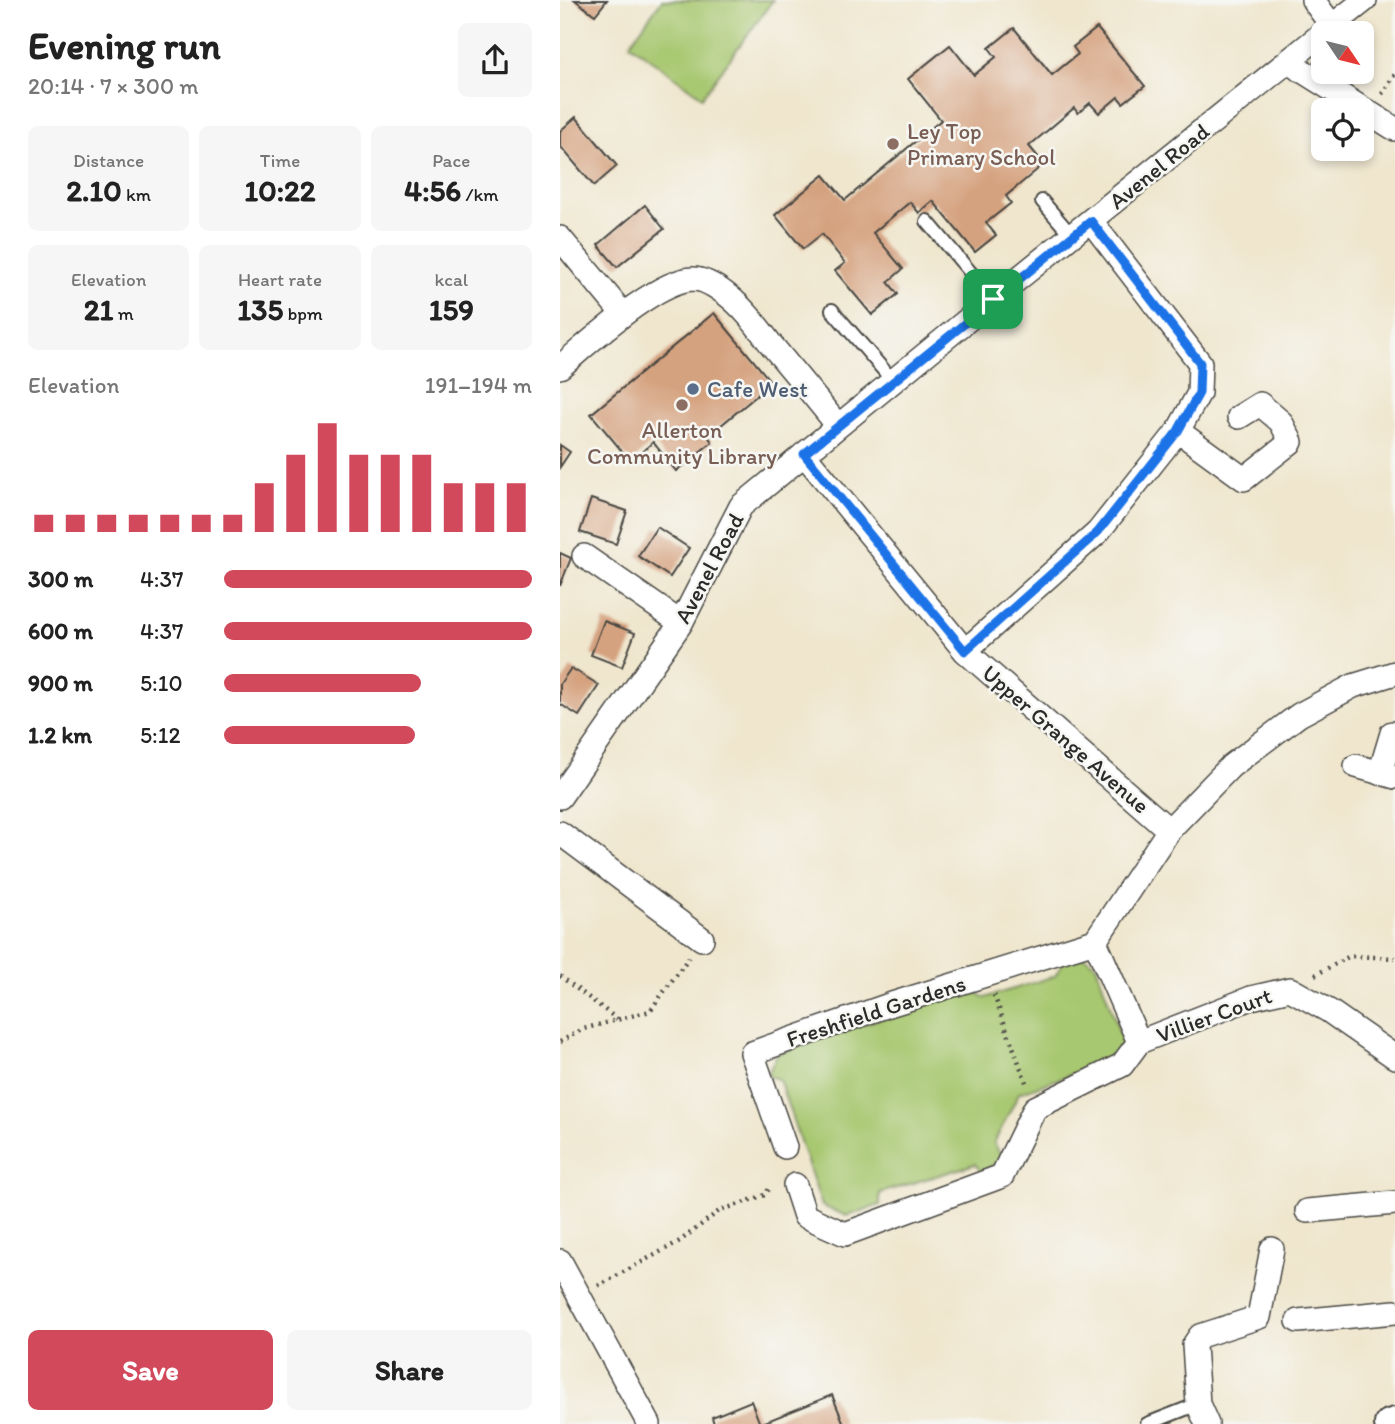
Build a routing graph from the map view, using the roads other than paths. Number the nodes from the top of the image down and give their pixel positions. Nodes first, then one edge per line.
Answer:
1 (1313, 0) edge
2 (1365, 0) edge
3 (1322, 21) edge
4 (1339, 21) edge
5 (1311, 43) edge
6 (1288, 62) junction
7 (1395, 129) edge
8 (1042, 201) dead end
9 (927, 220) dead end
10 (1091, 221) junction
11 (1072, 236) junction
12 (560, 238) edge
13 (993, 299) junction
14 (832, 310) dead end
15 (623, 314) junction
16 (560, 368) edge
17 (893, 382) junction
18 (1239, 417) dead end
19 (838, 426) junction
20 (1178, 431) junction
21 (804, 454) junction
22 (584, 556) dead end
23 (681, 623) junction
24 (965, 651) junction
25 (1395, 673) edge
26 (1392, 733) dead end
27 (1356, 766) dead end
28 (1388, 775) edge
29 (560, 797) edge
30 (1169, 830) junction
31 (560, 833) edge
32 (702, 939) road end
33 (1095, 941) junction
34 (1139, 1042) junction
35 (1395, 1058) edge
36 (785, 1147) dead end
37 (795, 1185) dead end
38 (1395, 1203) edge
39 (1307, 1211) dead end
40 (1272, 1249) dead end
41 (560, 1261) edge
42 (1395, 1312) edge
43 (1298, 1321) dead end
44 (1203, 1414) edge
45 (1395, 1422) edge
46 (649, 1424) edge
47 (1147, 1424) edge
48 (1389, 1424) edge

1 - 3 street
2 - 4 street, Avenel Road
5 - 6 street, Avenel Road
6 - 7 street
6 - 10 street, Avenel Road
8 - 11 lane
9 - 13 lane
10 - 11 street, Avenel Road
10 - 20 street
11 - 13 street, Avenel Road
12 - 15 street
13 - 17 street, Avenel Road
14 - 17 lane
15 - 16 street
15 - 19 street
17 - 19 street, Avenel Road
18 - 20 street
19 - 21 street, Avenel Road
20 - 24 street
21 - 23 street, Avenel Road
21 - 24 street, Upper Grange Avenue
22 - 23 street
23 - 29 street, Avenel Road
24 - 30 street, Upper Grange Avenue
25 - 30 street
26 - 28 street
27 - 28 street
30 - 33 street
31 - 32 street
33 - 34 street
33 - 36 street, Freshfield Gardens
34 - 35 street, Villier Court
34 - 37 street
38 - 39 street
40 - 44 street
41 - 46 street
42 - 43 street
44 - 47 lane
45 - 48 street

